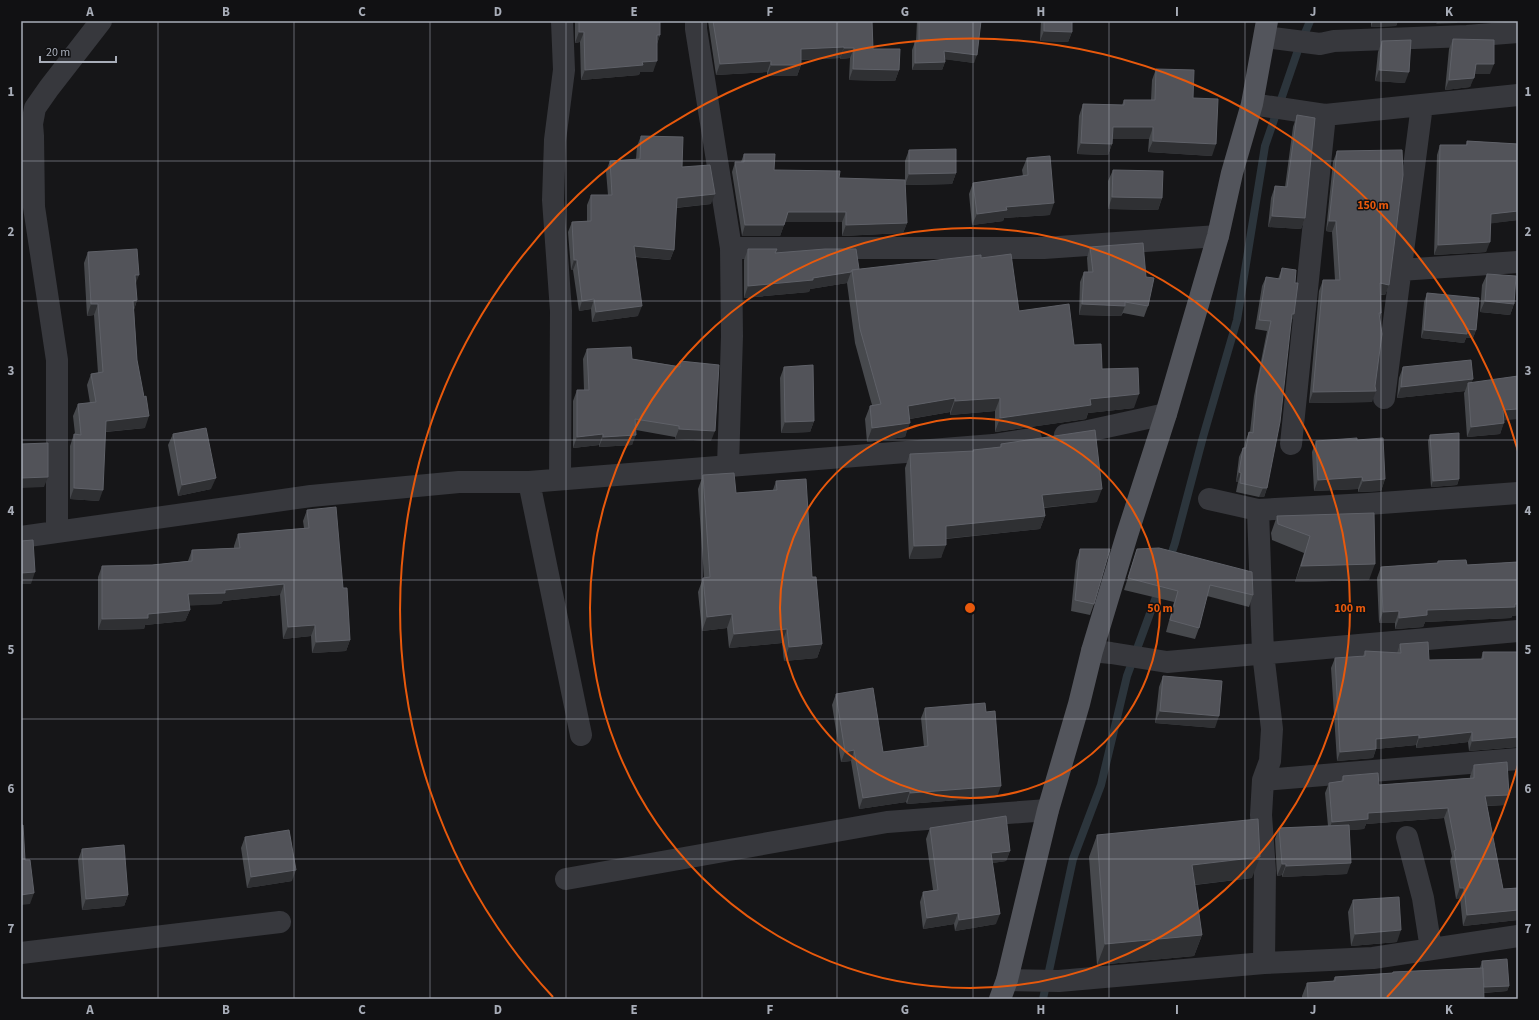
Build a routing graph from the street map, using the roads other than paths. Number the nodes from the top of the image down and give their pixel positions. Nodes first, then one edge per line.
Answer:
1 (101, 21) edge
2 (562, 21) edge
3 (696, 21) edge
4 (1518, 32) edge
5 (1273, 33) edge
6 (1518, 96) edge
7 (1422, 105) junction
8 (1272, 107) junction
9 (1324, 115) junction
10 (1218, 236) junction
11 (731, 248) junction
12 (1518, 262) edge
13 (1400, 270) junction
14 (1384, 398) dead end
15 (1166, 414) junction
16 (1291, 444) dead end
17 (728, 466) junction
18 (560, 478) junction
19 (529, 482) junction
20 (1518, 493) edge
21 (1209, 499) dead end
22 (1258, 510) junction
23 (56, 532) junction
24 (21, 537) edge
25 (1518, 631) edge
26 (1102, 652) junction
27 (1263, 653) junction
28 (581, 735) dead end
29 (1518, 759) edge
30 (1263, 780) junction
31 (1048, 810) junction
32 (1406, 837) dead end
33 (566, 879) dead end
34 (280, 922) dead end
35 (1518, 936) edge
36 (1431, 949) junction
37 (21, 953) edge
38 (1264, 963) junction
39 (1011, 986) edge

1 - 23 street
2 - 18 street
3 - 11 street
4 - 5 street
5 - 8 main road
6 - 7 street
7 - 9 street
7 - 13 street
8 - 9 street
8 - 10 main road
9 - 16 street
10 - 11 street
10 - 15 main road
11 - 17 street
12 - 13 street
13 - 14 street
15 - 17 street
15 - 26 main road
17 - 18 street
18 - 19 street
19 - 23 street
19 - 28 street
20 - 22 street
21 - 22 street
22 - 27 street
23 - 24 street
25 - 27 street
26 - 27 street
26 - 31 main road
27 - 30 street
29 - 30 street
30 - 38 street
31 - 33 street
31 - 39 main road
32 - 36 street
34 - 37 street
35 - 36 street
36 - 38 street
38 - 39 street

